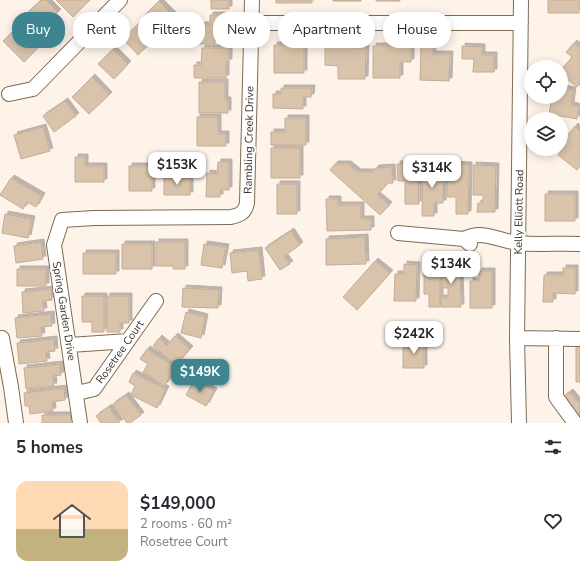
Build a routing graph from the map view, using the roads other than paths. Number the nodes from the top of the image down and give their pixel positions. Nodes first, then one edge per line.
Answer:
1 (120, 0) edge
2 (252, 0) edge
3 (521, 0) edge
4 (251, 12) edge
5 (270, 23) edge
6 (521, 23) junction
7 (251, 48) edge
8 (9, 94) dead end
9 (81, 218) joint
10 (398, 234) dead end
11 (518, 243) junction
12 (580, 244) edge
13 (156, 300) dead end
14 (2, 338) dead end
15 (517, 338) junction
16 (556, 338) junction
17 (580, 339) edge
18 (128, 341) junction
19 (70, 345) junction
20 (77, 393) junction
21 (16, 423) edge
22 (80, 423) edge
23 (519, 423) edge
24 (575, 423) edge

1 - 8 street
2 - 4 street, Rambling Creek Drive
3 - 6 street, Kelly Elliott Road
5 - 6 street
6 - 11 street, Kelly Elliott Road
7 - 9 street, Rambling Creek Drive
9 - 19 street, Spring Garden Drive
10 - 11 street
11 - 12 street
11 - 15 street, Kelly Elliott Road
13 - 18 street, Rosetree Court
14 - 21 street
15 - 16 street
15 - 23 street, Kelly Elliott Road
16 - 17 street
16 - 24 street
18 - 19 street
18 - 20 street, Rosetree Court
19 - 20 street, Spring Garden Drive
20 - 22 street, Spring Garden Drive

